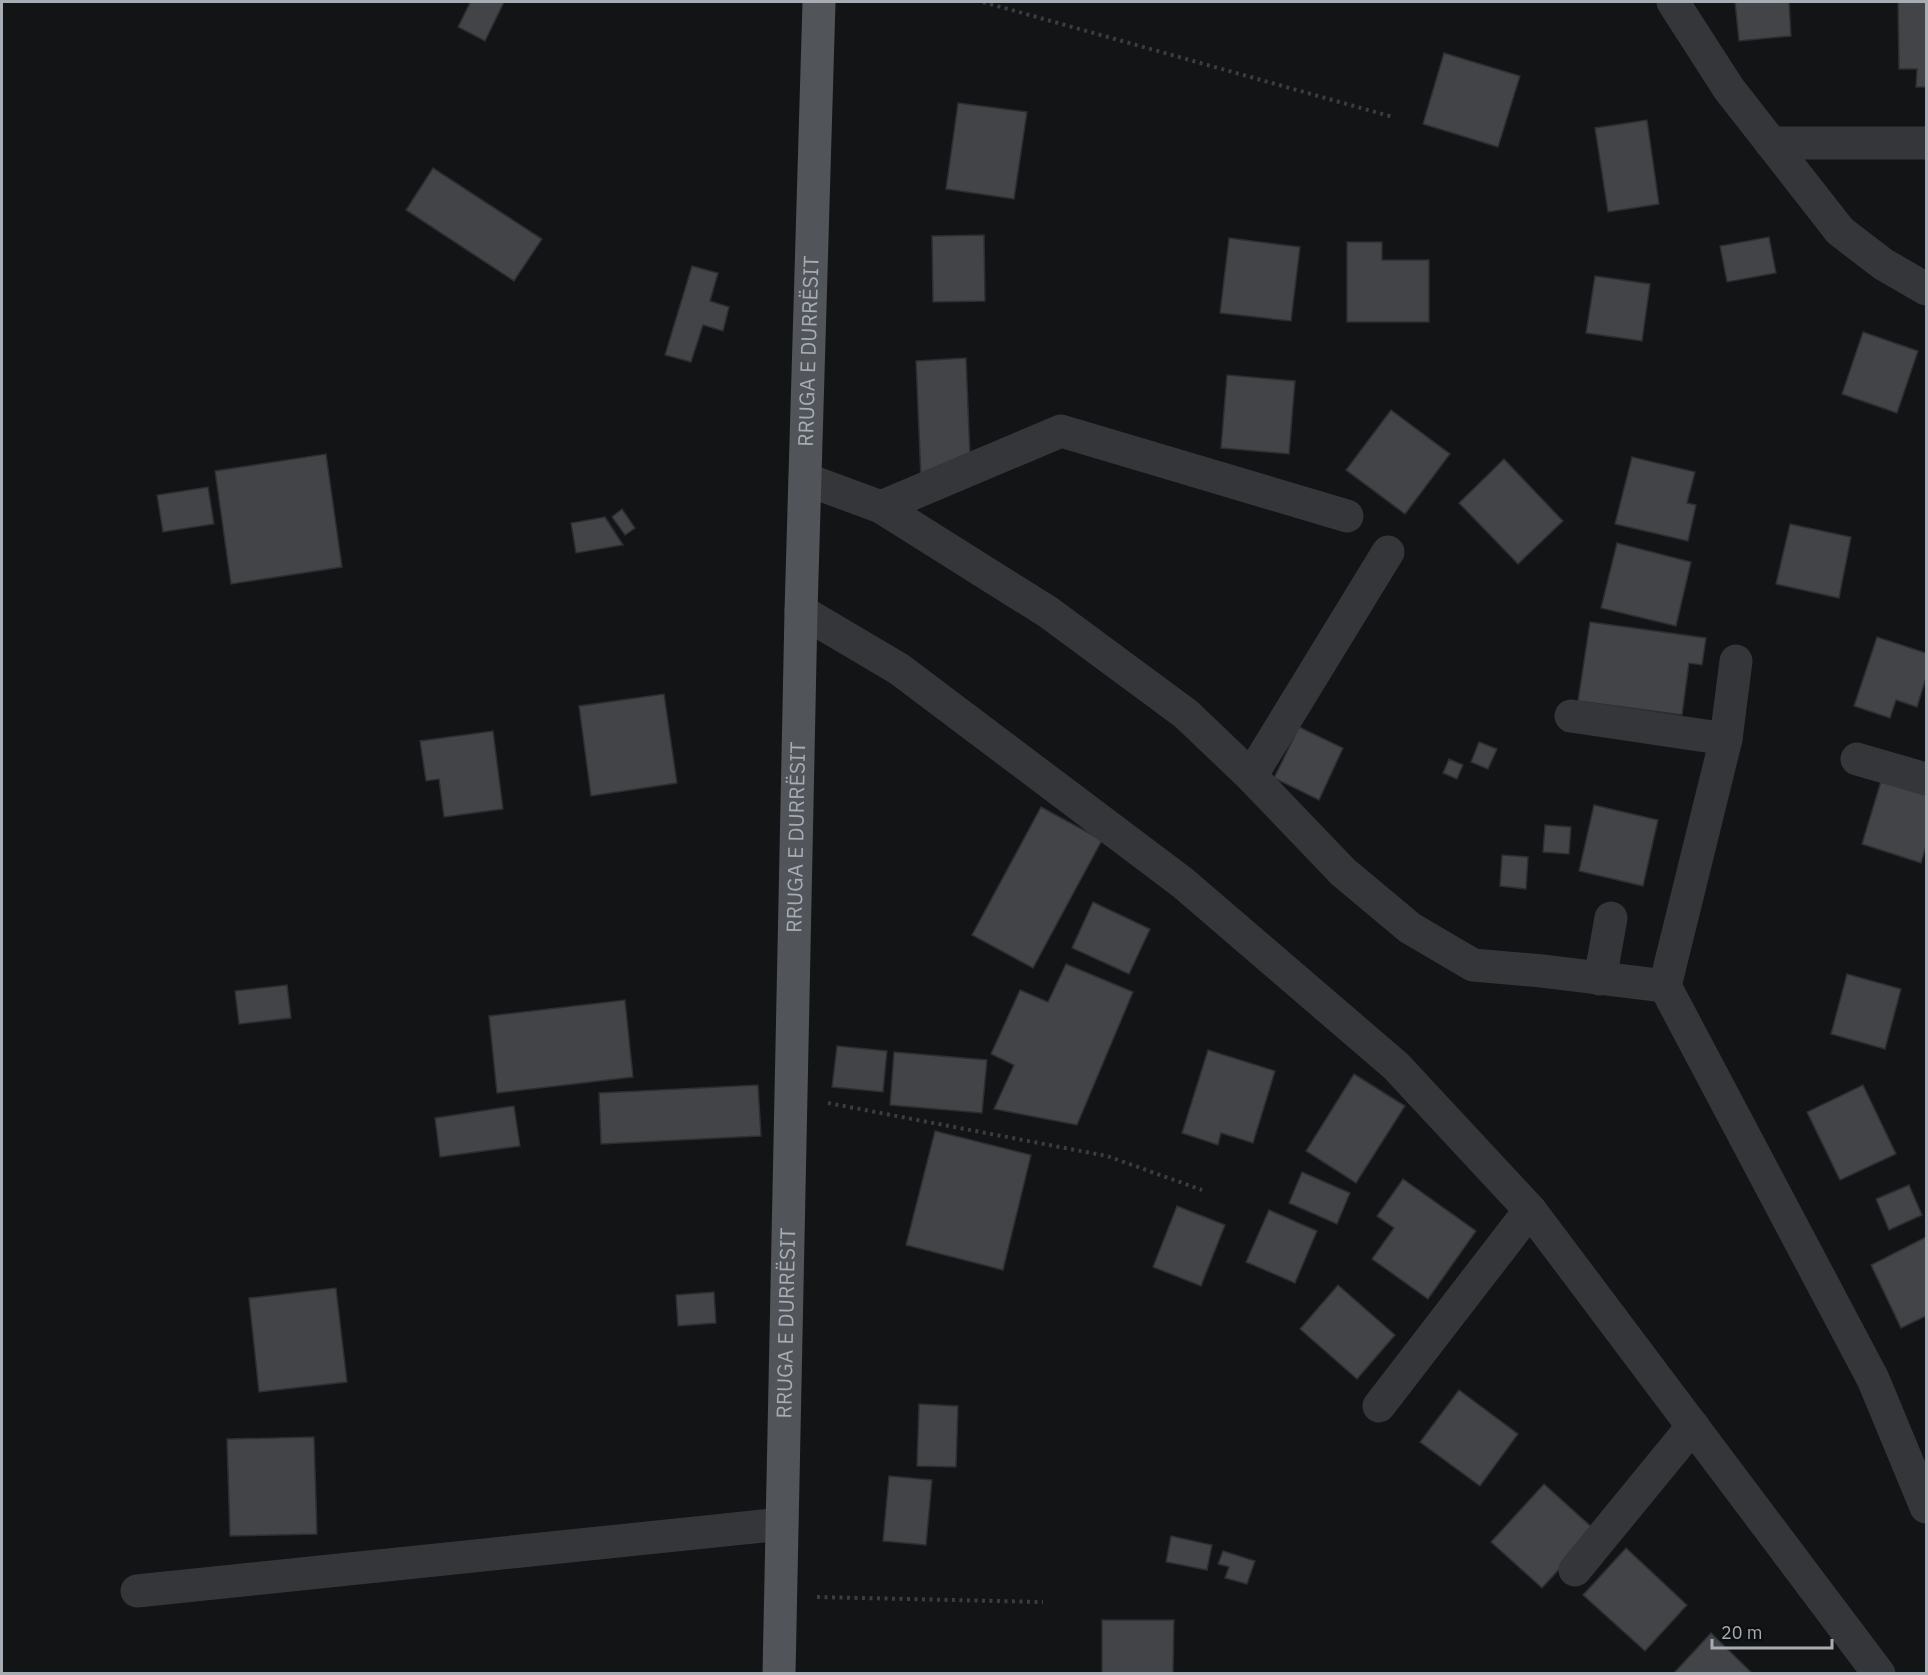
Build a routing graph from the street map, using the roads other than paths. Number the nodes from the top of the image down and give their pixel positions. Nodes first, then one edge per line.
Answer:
1 (819, 2) edge
2 (1673, 2) edge
3 (1771, 143) junction
4 (1926, 143) edge
5 (1926, 289) edge
6 (805, 479) junction
7 (881, 507) junction
8 (1347, 516) dead end
9 (1388, 552) dead end
10 (801, 611) junction
11 (1736, 661) dead end
12 (1571, 716) dead end
13 (1726, 739) junction
14 (1857, 759) dead end
15 (1251, 776) junction
16 (1926, 779) edge
17 (1611, 918) dead end
18 (1600, 979) junction
19 (1665, 986) junction
20 (1530, 1210) junction
21 (1379, 1406) dead end
22 (1694, 1426) junction
23 (1926, 1507) edge
24 (782, 1524) junction
25 (1575, 1570) dead end
26 (137, 1591) dead end
27 (1878, 1673) edge
28 (779, 1674) edge

1 - 6 main road, RRUGA E DURRËSIT
2 - 3 street
3 - 4 street
3 - 5 street
6 - 7 street
6 - 10 main road, RRUGA E DURRËSIT
7 - 8 street
7 - 15 street
9 - 15 street
10 - 20 street
10 - 24 main road, RRUGA E DURRËSIT
11 - 13 street
12 - 13 street
13 - 19 street
14 - 16 street
15 - 18 street
17 - 18 street
18 - 19 street
19 - 23 street
20 - 21 street
20 - 22 street
22 - 25 street
22 - 27 street
24 - 26 street
24 - 28 main road, RRUGA E DURRËSIT

